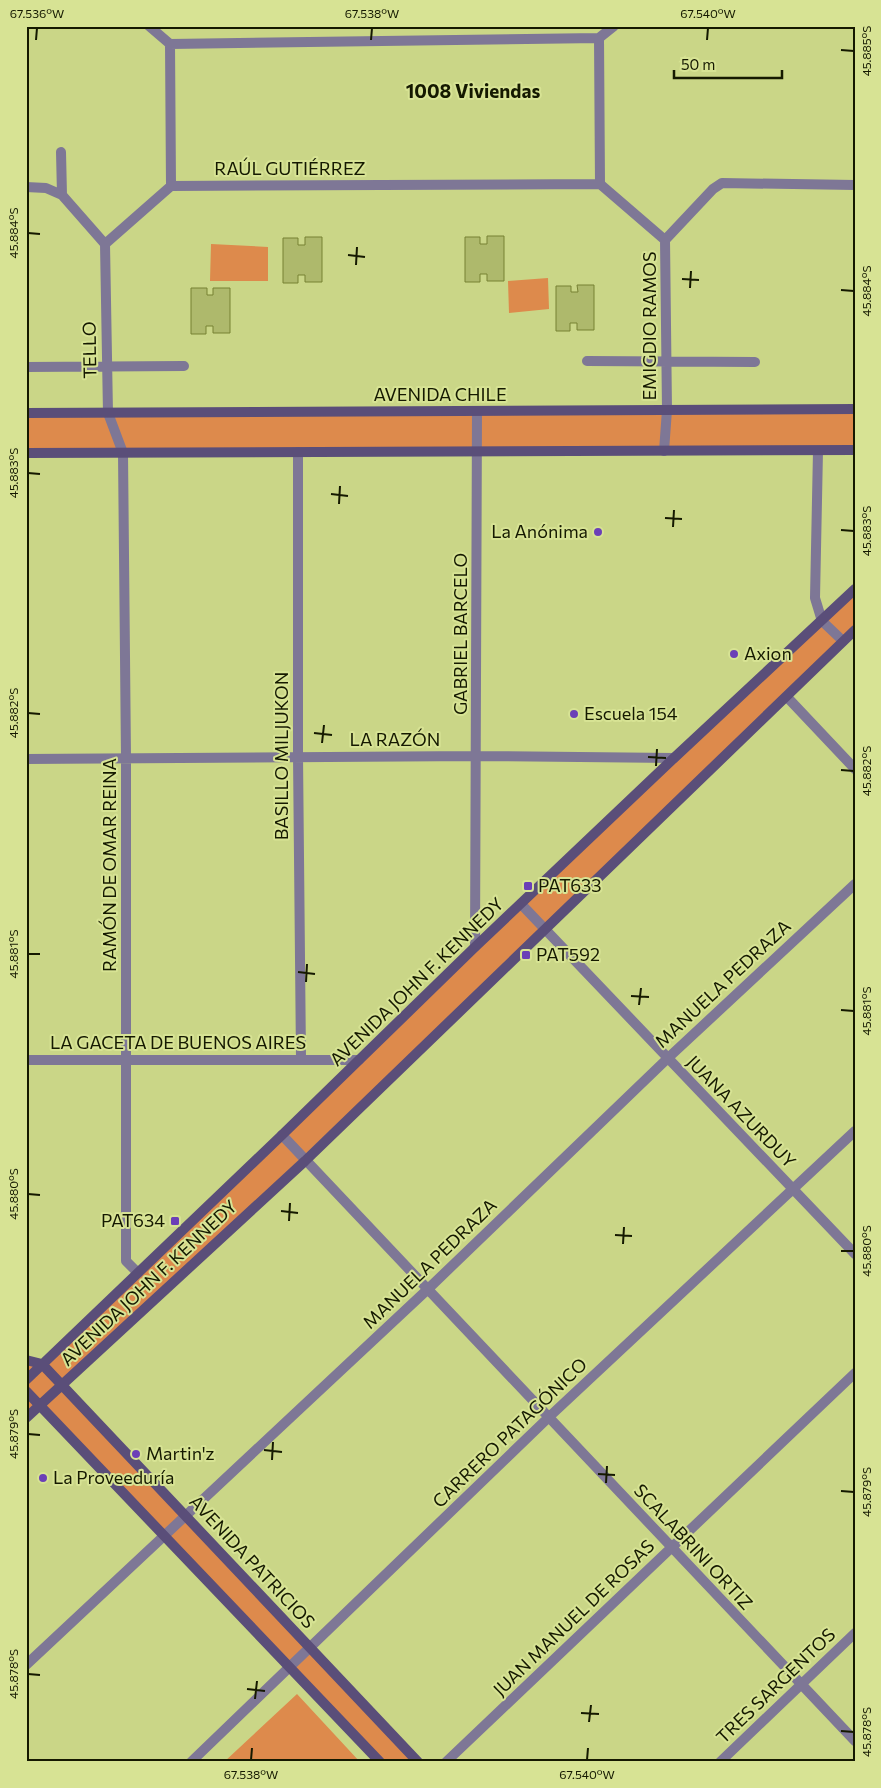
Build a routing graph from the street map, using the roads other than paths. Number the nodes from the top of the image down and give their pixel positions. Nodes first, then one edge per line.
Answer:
1 (149, 26) edge
2 (614, 26) edge
3 (599, 38) junction
4 (170, 44) junction
5 (61, 152) dead end
6 (600, 184) junction
7 (855, 184) edge
8 (171, 186) junction
9 (26, 187) edge
10 (62, 195) junction
11 (666, 240) junction
12 (105, 244) junction
13 (587, 361) dead end
14 (667, 362) junction
15 (754, 362) dead end
16 (107, 366) junction
17 (184, 366) dead end
18 (26, 367) edge
19 (855, 409) edge
20 (667, 410) junction
21 (477, 411) junction
22 (108, 412) junction
23 (26, 413) edge
24 (855, 450) edge
25 (664, 451) junction
26 (818, 451) junction
27 (298, 452) junction
28 (478, 452) junction
29 (26, 453) edge
30 (123, 453) junction
31 (855, 589) edge
32 (822, 621) junction
33 (855, 630) edge
34 (843, 641) junction
35 (787, 697) junction
36 (298, 756) junction
37 (476, 756) junction
38 (126, 758) junction
39 (674, 758) junction
40 (26, 759) edge
41 (855, 770) edge
42 (855, 884) edge
43 (521, 904) junction
44 (545, 929) junction
45 (476, 947) junction
46 (127, 1058) junction
47 (668, 1058) junction
48 (301, 1059) junction
49 (26, 1060) edge
50 (359, 1060) junction
51 (855, 1131) edge
52 (282, 1135) junction
53 (305, 1160) junction
54 (792, 1189) junction
55 (855, 1254) edge
56 (138, 1273) junction
57 (428, 1289) junction
58 (26, 1360) edge
59 (42, 1364) junction
60 (855, 1373) edge
61 (26, 1380) edge
62 (62, 1385) junction
63 (26, 1391) edge
64 (40, 1406) junction
65 (549, 1417) junction
66 (26, 1418) edge
67 (186, 1516) junction
68 (164, 1535) junction
69 (671, 1548) junction
70 (855, 1633) edge
71 (310, 1648) junction
72 (26, 1665) edge
73 (290, 1667) junction
74 (800, 1685) junction
75 (855, 1741) edge
76 (191, 1762) edge
77 (380, 1762) edge
78 (418, 1762) edge
79 (446, 1762) edge
80 (720, 1762) edge

1 - 4 street
2 - 3 street
3 - 4 street
3 - 6 street
4 - 8 street
5 - 10 street
6 - 8 street, RAÚL GUTIÉRREZ
6 - 11 street, EMIGDIO RAMOS
7 - 11 street
8 - 12 street
9 - 10 street
10 - 12 street
11 - 14 street, EMIGDIO RAMOS
12 - 16 street, TELLO
13 - 14 street
14 - 15 street
14 - 20 street, EMIGDIO RAMOS
16 - 17 street
16 - 18 street
16 - 22 street, TELLO
19 - 20 main road, AVENIDA CHILE
20 - 21 main road, AVENIDA CHILE
20 - 25 street, EMIGDIO RAMOS
21 - 22 main road, AVENIDA CHILE
21 - 28 street, GABRIEL BARCELO
22 - 23 main road, AVENIDA CHILE
22 - 30 street, TELLO
24 - 26 main road
25 - 26 main road
25 - 28 main road
26 - 32 street
27 - 28 main road
27 - 30 main road
27 - 36 street, BASILLO MILJUKON
28 - 37 street, GABRIEL BARCELO
29 - 30 main road
30 - 38 street, RAMÓN DE OMAR REINA
31 - 32 main road, AVENIDA JOHN F. KENNEDY
32 - 34 street
32 - 39 main road, AVENIDA JOHN F. KENNEDY
33 - 34 main road, AVENIDA JOHN F. KENNEDY
34 - 35 main road, AVENIDA JOHN F. KENNEDY
35 - 41 street
35 - 44 main road, AVENIDA JOHN F. KENNEDY
36 - 37 street, LA RAZÓN
36 - 38 street, LA RAZÓN
36 - 48 street, BASILLO MILJUKON
37 - 39 street, LA RAZÓN
37 - 45 street, GABRIEL BARCELO
38 - 40 street, LA RAZÓN
38 - 46 street, RAMÓN DE OMAR REINA
39 - 43 main road, AVENIDA JOHN F. KENNEDY
42 - 47 street, MANUELA PEDRAZA
43 - 44 street, JUANA AZURDUY
43 - 45 main road, AVENIDA JOHN F. KENNEDY
44 - 47 street, JUANA AZURDUY
44 - 53 main road, AVENIDA JOHN F. KENNEDY
45 - 50 main road, AVENIDA JOHN F. KENNEDY
46 - 48 street, LA GACETA DE BUENOS AIRES
46 - 49 street, LA GACETA DE BUENOS AIRES
46 - 56 street, RAMÓN DE OMAR REINA
47 - 54 street, JUANA AZURDUY
47 - 57 street, MANUELA PEDRAZA
48 - 50 street, LA GACETA DE BUENOS AIRES
50 - 52 main road, AVENIDA JOHN F. KENNEDY
51 - 54 street, CARRERO PATAGÓNICO
52 - 53 street, SCALABRINI ORTIZ
52 - 56 main road, AVENIDA JOHN F. KENNEDY
53 - 57 street, SCALABRINI ORTIZ
53 - 62 main road, AVENIDA JOHN F. KENNEDY
54 - 55 street, JUANA AZURDUY
54 - 65 street, CARRERO PATAGÓNICO
56 - 59 main road, AVENIDA JOHN F. KENNEDY
57 - 65 street, SCALABRINI ORTIZ
57 - 67 street, MANUELA PEDRAZA
58 - 59 main road
59 - 61 main road, AVENIDA JOHN F. KENNEDY
59 - 62 main road, AVENIDA PATRICIOS
60 - 69 street, JUAN MANUEL DE ROSAS
62 - 64 main road, AVENIDA JOHN F. KENNEDY
62 - 67 main road, AVENIDA PATRICIOS
63 - 64 main road
64 - 66 main road, AVENIDA JOHN F. KENNEDY
64 - 68 main road
65 - 69 street, SCALABRINI ORTIZ
65 - 71 street, CARRERO PATAGÓNICO
67 - 68 street, MANUELA PEDRAZA
67 - 71 main road, AVENIDA PATRICIOS
68 - 72 street, MANUELA PEDRAZA
68 - 73 main road
69 - 74 street, SCALABRINI ORTIZ
69 - 79 street, JUAN MANUEL DE ROSAS
70 - 74 street, TRES SARGENTOS
71 - 73 street, CARRERO PATAGÓNICO
71 - 78 main road, AVENIDA PATRICIOS
73 - 76 street, CARRERO PATAGÓNICO
73 - 77 main road
74 - 75 street, SCALABRINI ORTIZ
74 - 80 street, TRES SARGENTOS

